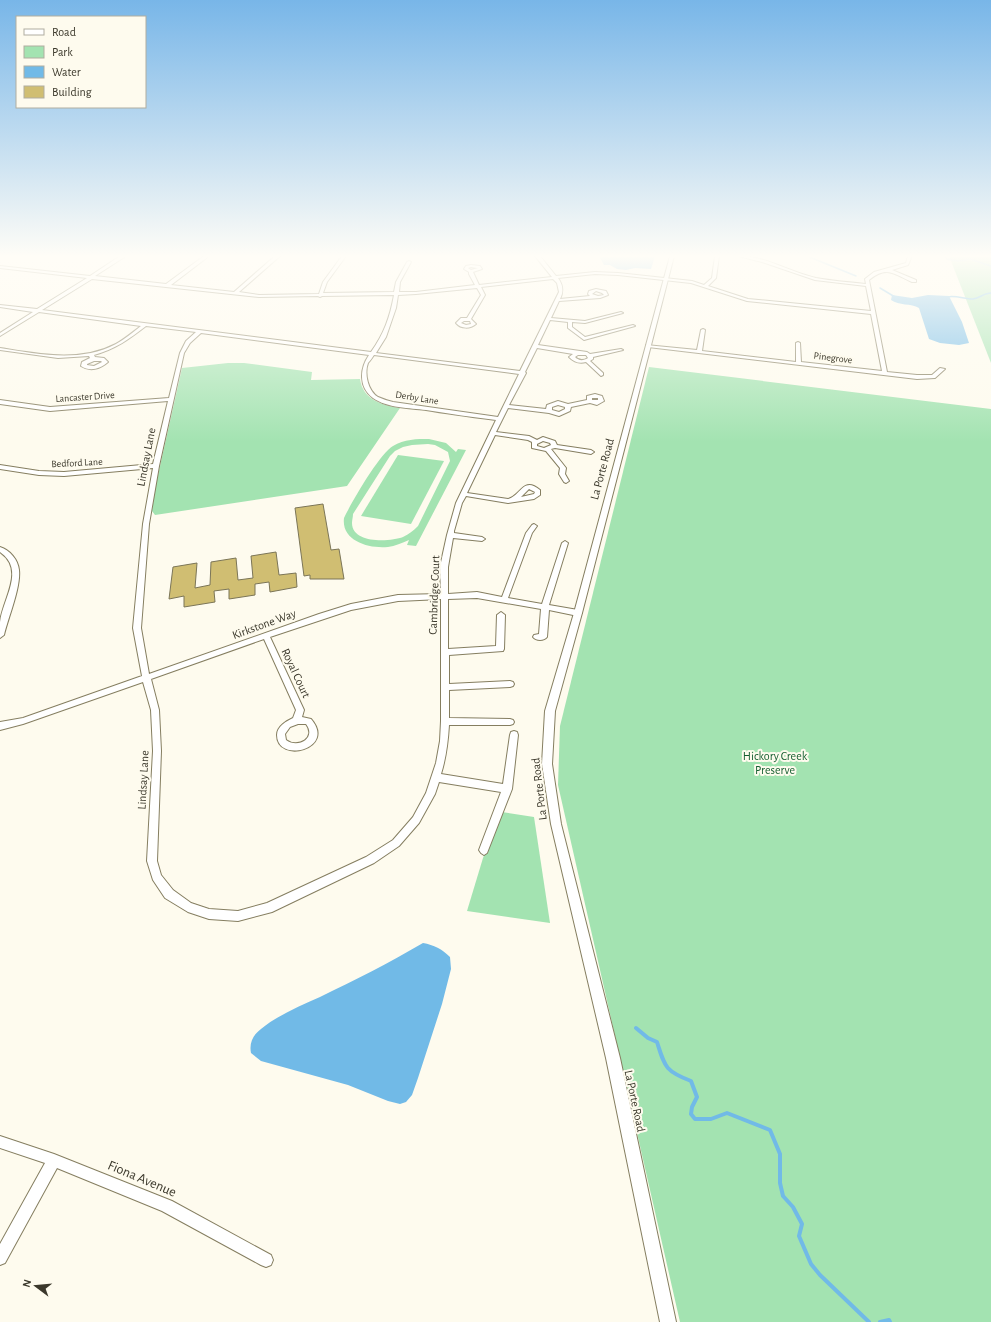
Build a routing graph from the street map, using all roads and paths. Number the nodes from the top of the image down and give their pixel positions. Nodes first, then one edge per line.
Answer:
1 (27, 318) edge
2 (89, 318) edge
3 (390, 318) edge
4 (602, 318) edge
5 (655, 318) edge
6 (874, 318) edge
7 (548, 319) joint
8 (570, 322) junction
9 (145, 325) junction
10 (633, 326) dead end
11 (703, 330) dead end
12 (199, 332) junction
13 (0, 335) edge
14 (798, 343) dead end
15 (536, 346) junction
16 (648, 346) junction
17 (0, 350) edge
18 (621, 350) dead end
19 (699, 352) junction
20 (576, 353) junction
21 (373, 354) junction
22 (589, 358) junction
23 (799, 363) junction
24 (942, 369) dead end
25 (523, 373) junction
26 (886, 373) junction
27 (601, 374) dead end
28 (171, 399) junction
29 (590, 401) dead end
30 (0, 402) edge
31 (506, 406) junction
32 (568, 406) junction
33 (549, 411) junction
34 (500, 419) junction
35 (493, 433) junction
36 (536, 441) junction
37 (551, 448) junction
38 (591, 452) dead end
39 (156, 466) junction
40 (0, 467) edge
41 (566, 481) dead end
42 (464, 494) junction
43 (516, 499) dead end
44 (534, 526) dead end
45 (450, 535) junction
46 (482, 539) dead end
47 (565, 543) dead end
48 (0, 549) edge
49 (444, 596) junction
50 (504, 600) junction
51 (545, 607) junction
52 (578, 613) junction
53 (500, 616) dead end
54 (0, 635) edge
55 (266, 636) junction
56 (537, 637) dead end
57 (445, 652) junction
58 (146, 678) junction
59 (510, 684) dead end
60 (445, 687) junction
61 (297, 720) dead end
62 (445, 721) junction
63 (510, 722) dead end
64 (0, 726) edge
65 (514, 735) dead end
66 (440, 763) joint
67 (436, 777) junction
68 (506, 789) junction
69 (484, 850) dead end
70 (0, 1142) edge
71 (54, 1160) junction
72 (0, 1258) edge
73 (266, 1260) dead end
74 (668, 1322) edge

1 - 13 street
2 - 9 street
3 - 21 street, Derby Lane
4 - 8 street
5 - 16 street, La Porte Road
6 - 26 street
7 - 8 street
7 - 15 street, Cambridge Court
8 - 10 street
9 - 12 street
9 - 17 street
11 - 19 street
12 - 21 street
12 - 28 street, Lindsay Lane
14 - 23 street
15 - 20 street
15 - 25 street, Cambridge Court
16 - 19 street, Pinegrove
16 - 52 street, La Porte Road
18 - 22 street
19 - 23 street, Pinegrove
20 - 22 street
20 - 22 street
21 - 25 street
21 - 34 street, Derby Lane
22 - 27 street
23 - 26 street, Pinegrove
24 - 26 street, Pinegrove
25 - 31 street, Cambridge Court
28 - 30 street, Lancaster Drive
28 - 39 street, Lindsay Lane
29 - 32 street
31 - 33 street
31 - 34 street, Cambridge Court
32 - 33 street
32 - 33 street
34 - 35 street, Cambridge Court
35 - 36 street
35 - 42 street, Cambridge Court
36 - 37 street
36 - 37 street
37 - 38 street
37 - 41 street
39 - 40 street, Bedford Lane
39 - 58 street, Lindsay Lane
42 - 43 street
42 - 45 street, Cambridge Court
44 - 50 street
45 - 46 street
45 - 49 street, Cambridge Court
47 - 51 street
48 - 54 street
49 - 50 street, Kirkstone Way
49 - 55 street, Kirkstone Way
49 - 57 street, Cambridge Court
50 - 51 street, Kirkstone Way
51 - 52 street, Kirkstone Way
51 - 56 street
52 - 74 street, La Porte Road
53 - 57 street, Cambridge Court
55 - 58 street, Kirkstone Way
55 - 61 street, Royal Court
57 - 60 street, Cambridge Court
58 - 64 street, Kirkstone Way
58 - 67 street, Lindsay Lane
59 - 60 street
60 - 62 street, Cambridge Court
62 - 63 street
62 - 66 street, Cambridge Court
65 - 68 street
66 - 67 street, Lindsay Lane
67 - 68 street
68 - 69 street
70 - 71 street, Fiona Avenue
71 - 72 street
71 - 73 street, Fiona Avenue

